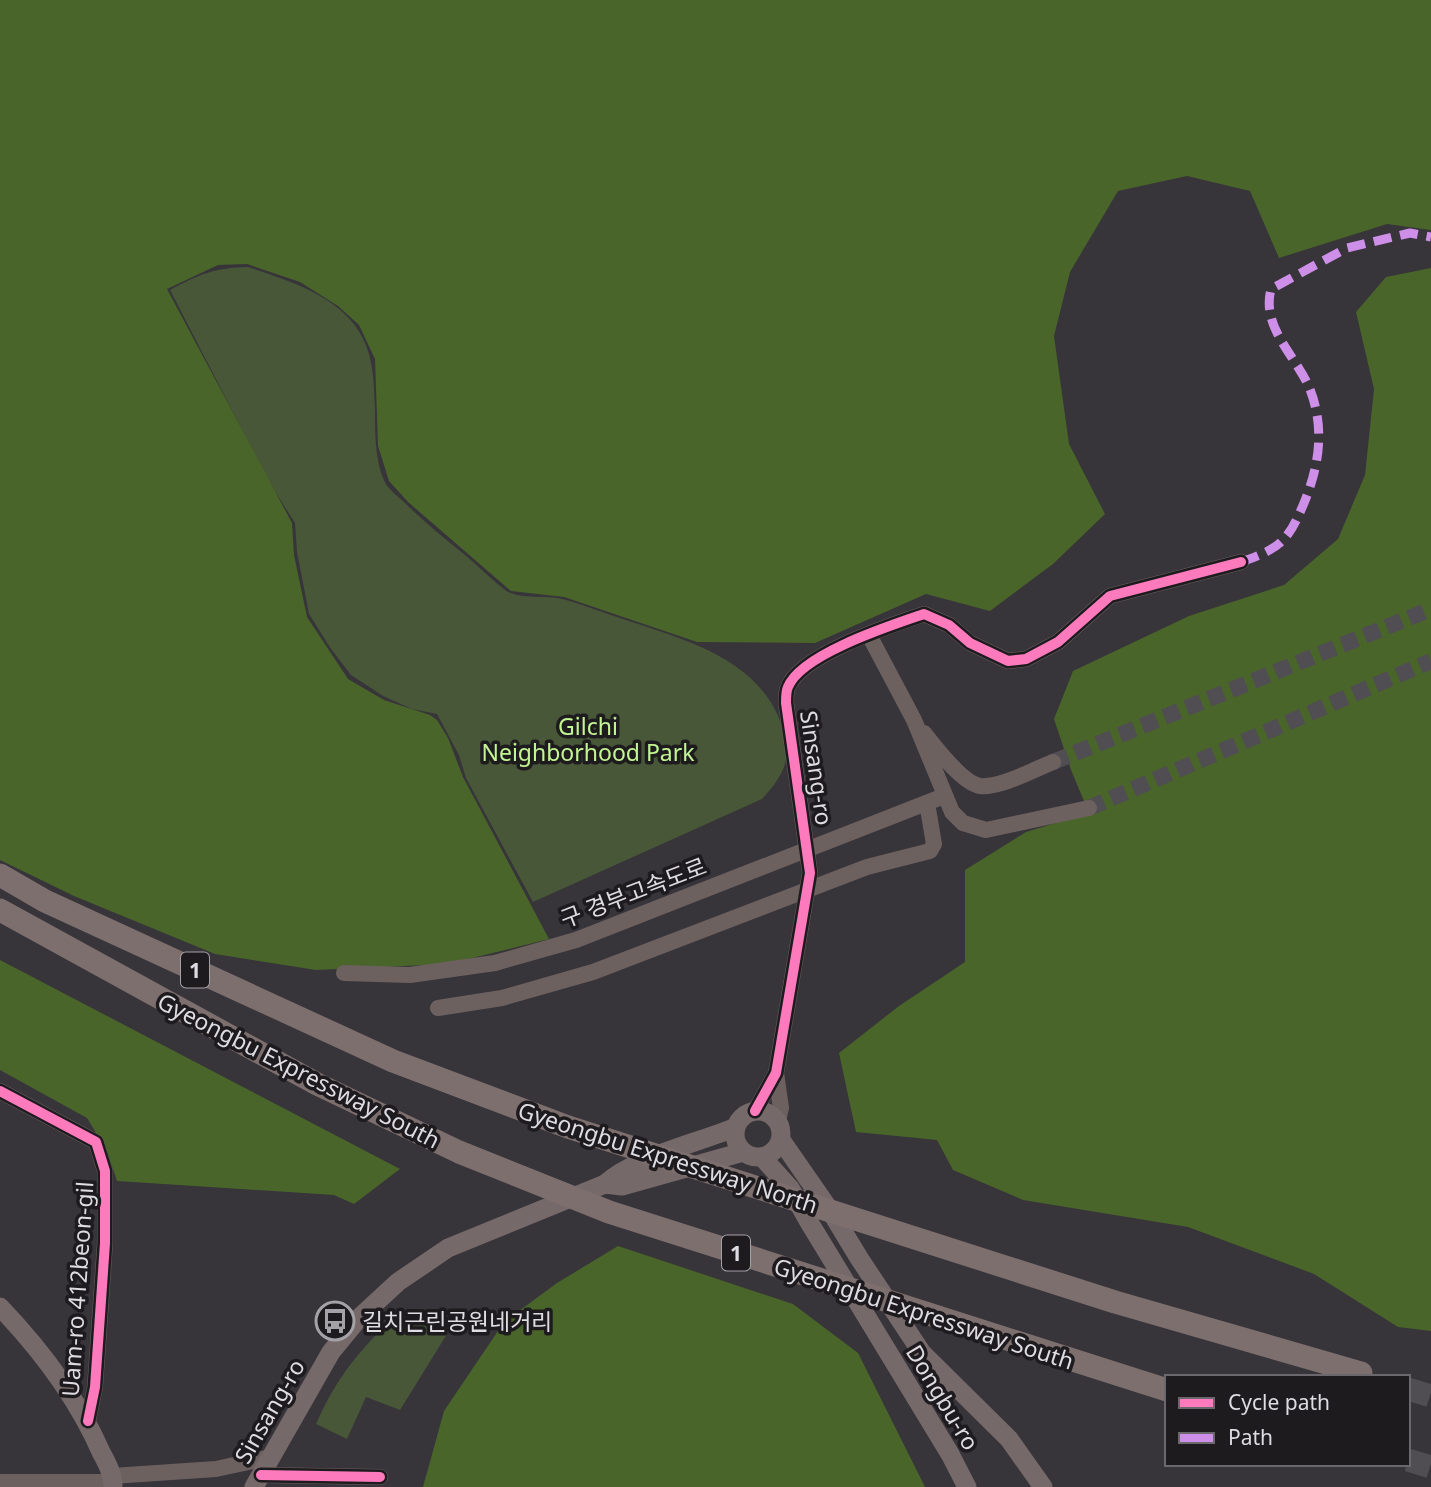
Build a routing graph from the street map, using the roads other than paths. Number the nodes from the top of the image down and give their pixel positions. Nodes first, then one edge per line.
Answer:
1 (1241, 562) dead end
2 (869, 635) junction
3 (914, 720) junction
4 (1053, 762) tunnel mouth
5 (944, 796) junction
6 (927, 803) junction
7 (1089, 808) tunnel mouth
8 (0, 875) edge
9 (0, 910) edge
10 (344, 973) dead end
11 (438, 1008) dead end
12 (776, 1073) junction
13 (0, 1091) edge
14 (755, 1111) junction
15 (736, 1127) junction
16 (779, 1131) junction
17 (753, 1154) junction
18 (605, 1184) junction
19 (0, 1307) edge
20 (1361, 1373) dead end
21 (1165, 1389) edge
22 (88, 1421) junction
23 (271, 1457) junction
24 (380, 1477) dead end
25 (289, 1480) edge
26 (113, 1481) edge
27 (257, 1481) edge
28 (0, 1482) edge
29 (967, 1487) edge
30 (1043, 1487) edge

1 - 2 street, Sinsang-ro
2 - 3 street
2 - 12 street, Sinsang-ro
3 - 4 street
3 - 5 street
5 - 6 street, 구 경부고속도로
5 - 7 street
6 - 10 street, 구 경부고속도로
6 - 11 street
8 - 20 highway, Gyeongbu Expressway North / 1
9 - 21 highway, Gyeongbu Expressway South / 1
12 - 14 street
12 - 16 street
13 - 22 street, Uam-ro 412beon-gil
14 - 15 main road
14 - 16 main road
15 - 17 main road
15 - 18 main road
16 - 17 main road
16 - 30 main road, Dongbu-ro
17 - 18 main road
17 - 29 main road, Dongbu-ro
18 - 23 main road, Sinsang-ro
19 - 22 main road
22 - 26 main road
23 - 26 street
23 - 27 main road, Sinsang-ro
24 - 25 street
25 - 27 street
26 - 28 street

